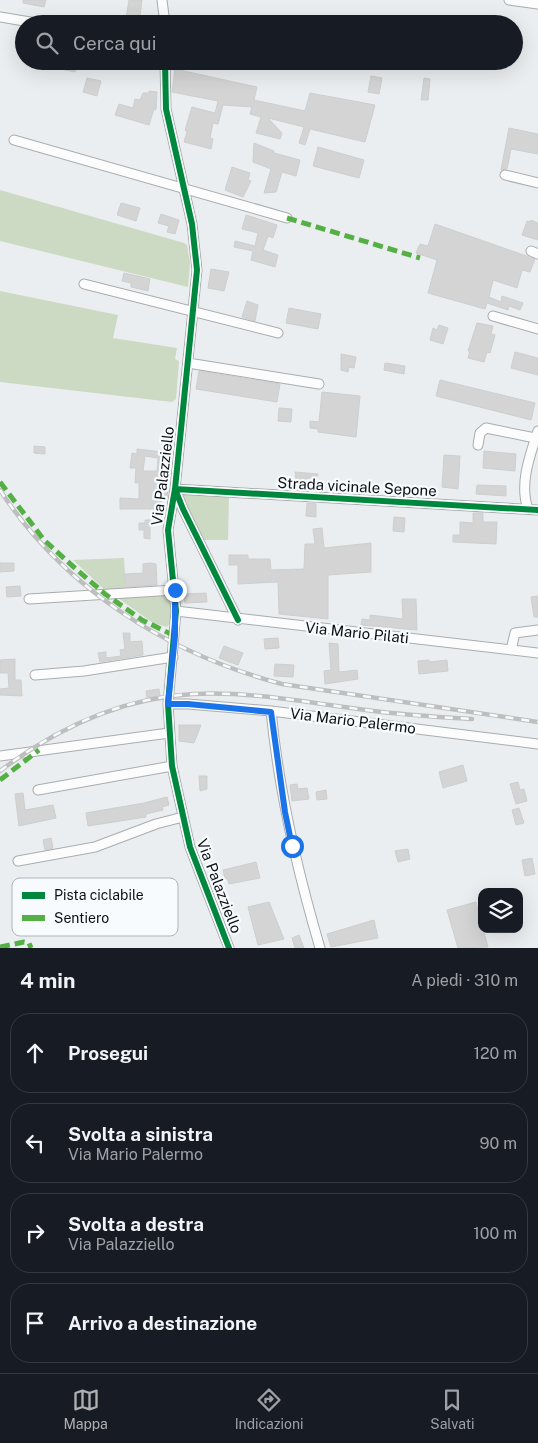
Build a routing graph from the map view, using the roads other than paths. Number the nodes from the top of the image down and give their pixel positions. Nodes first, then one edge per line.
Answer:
1 (162, 0) edge
2 (509, 0) edge
3 (538, 4) edge
4 (163, 15) edge
5 (0, 17) edge
6 (15, 20) edge
7 (165, 70) edge
8 (14, 140) dead end
9 (505, 175) dead end
10 (538, 183) edge
11 (184, 188) junction
12 (286, 218) dead end
13 (84, 284) dead end
14 (193, 310) junction
15 (493, 316) dead end
16 (538, 329) edge
17 (278, 333) dead end
18 (188, 363) junction
19 (319, 384) dead end
20 (537, 435) edge
21 (478, 445) dead end
22 (176, 489) junction
23 (528, 509) junction
24 (538, 510) edge
25 (175, 590) junction
26 (29, 600) dead end
27 (176, 611) junction
28 (238, 620) junction
29 (538, 630) edge
30 (511, 650) junction
31 (538, 653) edge
32 (174, 657) junction
33 (36, 675) dead end
34 (168, 704) junction
35 (271, 712) junction
36 (169, 733) junction
37 (538, 744) edge
38 (0, 756) edge
39 (172, 766) junction
40 (38, 790) dead end
41 (182, 817) junction
42 (18, 861) dead end
43 (228, 948) edge
44 (320, 948) edge

1 - 4 street
2 - 3 street
5 - 6 street
7 - 11 street, Via Palazziello
8 - 11 street
9 - 10 street
11 - 12 street
11 - 14 street, Via Palazziello
13 - 14 street
14 - 17 street
14 - 18 street, Via Palazziello
15 - 16 street
18 - 19 street
18 - 22 street, Via Palazziello
20 - 21 street
20 - 23 street
22 - 23 street, Strada vicinale Sepone
22 - 25 street, Via Palazziello
22 - 28 street
23 - 24 street, Strada vicinale Sepone
25 - 26 street
25 - 27 street, Via Palazziello
27 - 28 street, Via Mario Pilati
27 - 32 street, Via Palazziello
28 - 30 street, Via Mario Pilati
29 - 30 street
30 - 31 street, Via Mario Pilati
32 - 33 street
32 - 34 street, Via Palazziello
34 - 35 street, Via Mario Palermo
34 - 36 street, Via Palazziello
35 - 37 street, Via Mario Palermo
35 - 44 street
36 - 38 street
36 - 39 street, Via Palazziello
39 - 40 street
39 - 41 street, Via Palazziello
41 - 42 street
41 - 43 street, Via Palazziello

